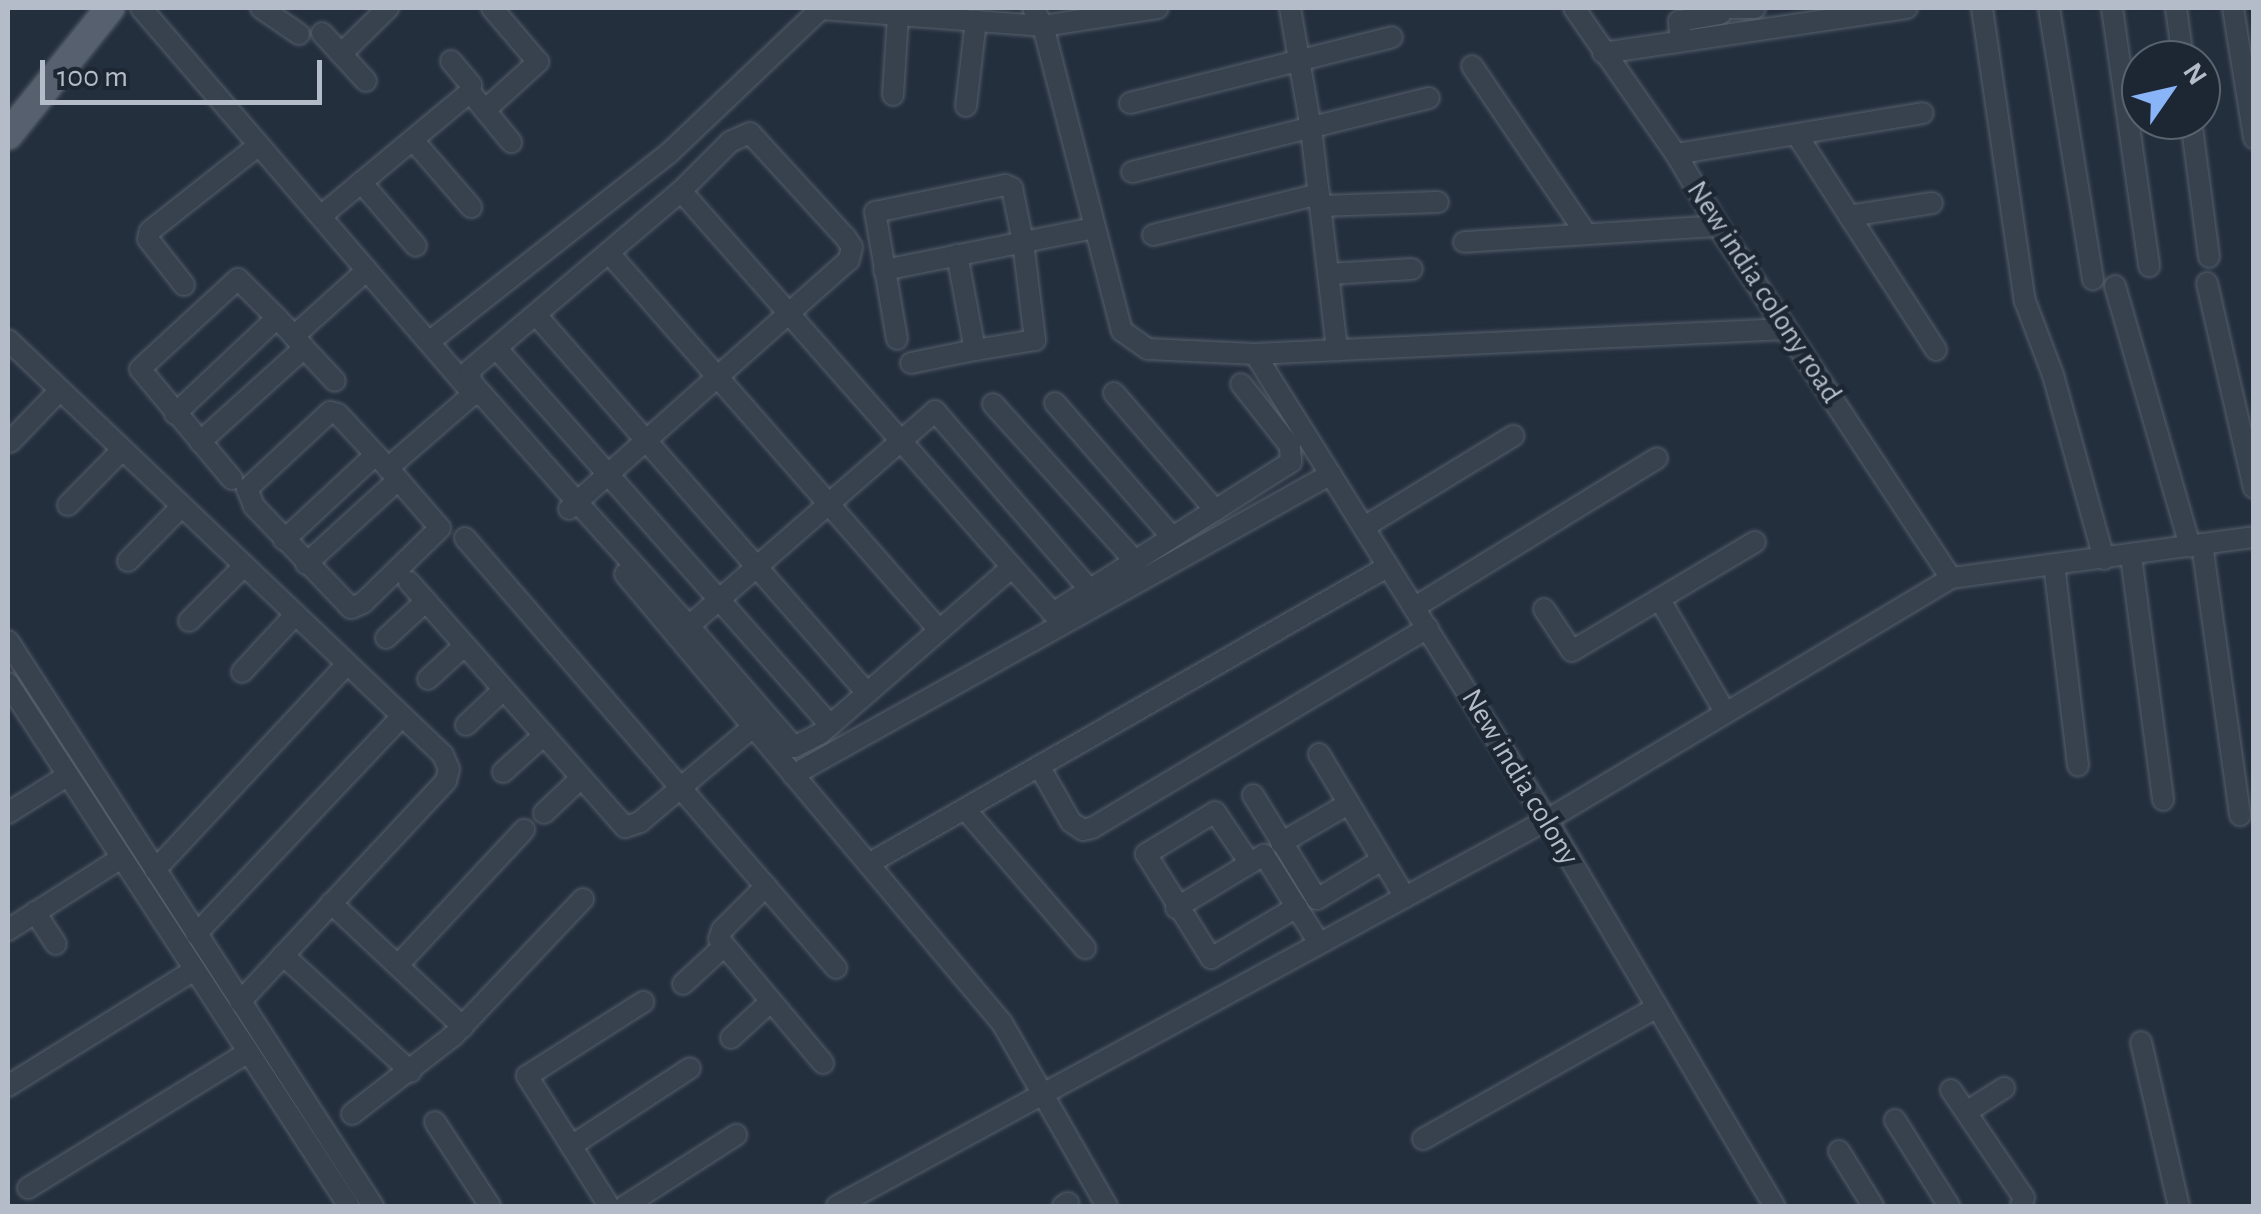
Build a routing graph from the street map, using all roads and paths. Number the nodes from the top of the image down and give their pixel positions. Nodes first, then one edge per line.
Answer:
1 (141, 8) edge
2 (261, 8) edge
3 (388, 8) edge
4 (492, 8) edge
5 (1290, 8) edge
6 (1574, 8) edge
7 (1755, 8) edge
8 (1907, 8) edge
9 (1982, 8) edge
10 (2049, 8) edge
11 (2112, 8) edge
12 (2176, 8) edge
13 (2233, 8) edge
14 (107, 9) edge
15 (1143, 9) edge
16 (1715, 11) edge
17 (1828, 13) edge
18 (898, 15) junction
19 (1038, 17) edge
20 (976, 21) junction
21 (322, 33) dead end
22 (299, 34) dead end
23 (1392, 38) dead end
24 (2180, 40) edge
25 (1681, 41) junction
26 (1604, 52) junction
27 (341, 54) junction
28 (451, 61) dead end
29 (1300, 61) junction
30 (1472, 66) dead end
31 (366, 81) dead end
32 (470, 92) junction
33 (893, 95) dead end
34 (1429, 98) dead end
35 (1130, 103) dead end
36 (966, 106) dead end
37 (485, 110) junction
38 (1922, 113) dead end
39 (1312, 128) junction
40 (9, 130) edge
41 (1797, 135) junction
42 (2254, 138) edge
43 (413, 140) junction
44 (2194, 140) edge
45 (511, 142) dead end
46 (259, 145) junction
47 (1676, 154) junction
48 (1132, 172) dead end
49 (361, 182) junction
50 (680, 191) junction
51 (1320, 200) junction
52 (1438, 202) dead end
53 (1932, 203) dead end
54 (471, 208) dead end
55 (320, 216) junction
56 (1849, 216) junction
57 (1718, 226) junction
58 (1096, 228) junction
59 (1586, 234) junction
60 (1153, 235) dead end
61 (1022, 242) junction
62 (1464, 242) dead end
63 (416, 246) dead end
64 (609, 253) junction
65 (957, 255) junction
66 (2209, 257) dead end
67 (2149, 266) dead end
68 (1412, 268) dead end
69 (367, 270) junction
70 (884, 270) junction
71 (1328, 274) junction
72 (2093, 279) dead end
73 (2207, 283) dead end
74 (184, 284) dead end
75 (2115, 286) dead end
76 (790, 313) junction
77 (537, 316) junction
78 (278, 318) junction
79 (1786, 328) junction
80 (8, 340) edge
81 (897, 340) dead end
82 (299, 342) junction
83 (429, 342) junction
84 (498, 350) junction
85 (974, 350) junction
86 (1336, 350) junction
87 (1936, 350) dead end
88 (1255, 354) junction
89 (910, 363) dead end
90 (720, 376) junction
91 (335, 381) dead end
92 (1241, 384) dead end
93 (60, 390) junction
94 (1114, 393) dead end
95 (473, 394) junction
96 (1055, 402) dead end
97 (992, 404) dead end
98 (175, 414) junction
99 (1513, 436) dead end
100 (902, 439) junction
101 (648, 440) junction
102 (10, 442) edge
103 (200, 442) junction
104 (122, 450) junction
105 (1657, 458) dead end
106 (387, 468) junction
107 (610, 473) junction
108 (1331, 474) junction
109 (232, 478) dead end
110 (2254, 488) edge
111 (831, 502) junction
112 (68, 504) dead end
113 (182, 506) junction
114 (573, 506) junction
115 (1215, 510) junction
116 (1364, 527) junction
117 (1172, 537) junction
118 (465, 538) dead end
119 (2254, 538) edge
120 (284, 540) junction
121 (1755, 542) dead end
122 (2196, 545) junction
123 (2131, 556) junction
124 (2104, 559) junction
125 (128, 560) dead end
126 (1135, 562) junction
127 (306, 564) junction
128 (2054, 564) junction
129 (244, 566) junction
130 (758, 566) junction
131 (1012, 567) junction
132 (1387, 567) junction
133 (1951, 578) junction
134 (409, 582) dead end
135 (1089, 589) junction
136 (719, 600) junction
137 (1660, 600) junction
138 (426, 602) junction
139 (1414, 606) junction
140 (1544, 609) dead end
141 (295, 614) junction
142 (190, 621) dead end
143 (1428, 628) junction
144 (939, 630) junction
145 (683, 632) junction
146 (386, 638) dead end
147 (8, 641) edge
148 (464, 646) junction
149 (347, 664) junction
150 (242, 672) dead end
151 (428, 679) dead end
152 (8, 683) edge
153 (503, 690) junction
154 (867, 693) junction
155 (1726, 712) junction
156 (27, 713) junction
157 (402, 716) junction
158 (830, 724) junction
159 (466, 725) dead end
160 (8, 726) edge
161 (753, 726) junction
162 (543, 736) junction
163 (1319, 754) dead end
164 (1038, 766) junction
165 (2078, 766) dead end
166 (503, 772) dead end
167 (794, 775) junction
168 (67, 776) junction
169 (580, 778) junction
170 (680, 788) junction
171 (1253, 795) dead end
172 (2163, 800) dead end
173 (1348, 804) junction
174 (965, 810) junction
175 (8, 814) edge
176 (544, 814) dead end
177 (2240, 815) dead end
178 (1547, 820) junction
179 (524, 830) dead end
180 (1281, 843) junction
181 (121, 858) junction
182 (1382, 860) junction
183 (1249, 862) junction
184 (870, 863) junction
185 (155, 870) junction
186 (766, 886) junction
187 (1404, 897) junction
188 (583, 899) dead end
189 (332, 903) junction
190 (1297, 907) junction
191 (1176, 908) junction
192 (35, 912) junction
193 (8, 930) edge
194 (196, 934) junction
195 (1319, 943) junction
196 (56, 944) dead end
197 (723, 947) junction
198 (1085, 948) dead end
199 (283, 955) junction
200 (398, 965) junction
201 (836, 968) dead end
202 (194, 970) junction
203 (683, 984) dead end
204 (240, 1002) junction
205 (642, 1002) dead end
206 (770, 1002) junction
207 (1657, 1006) junction
208 (463, 1027) junction
209 (731, 1038) dead end
210 (2142, 1042) dead end
211 (248, 1052) junction
212 (823, 1063) dead end
213 (690, 1068) dead end
214 (411, 1072) junction
215 (8, 1086) edge
216 (2004, 1088) dead end
217 (1951, 1090) dead end
218 (1044, 1092) junction
219 (1968, 1112) junction
220 (352, 1114) dead end
221 (1896, 1120) dead end
222 (435, 1122) dead end
223 (736, 1135) dead end
224 (1424, 1139) dead end
225 (571, 1146) junction
226 (1839, 1151) dead end
227 (876, 1186) junction
228 (28, 1188) dead end
229 (348, 1206) edge
230 (373, 1206) edge
231 (490, 1206) edge
232 (609, 1206) edge
233 (625, 1206) edge
234 (838, 1206) edge
235 (888, 1206) edge
236 (1108, 1206) edge
237 (1774, 1206) edge
238 (1874, 1206) edge
239 (1949, 1206) edge
240 (2022, 1206) edge
241 (2179, 1206) edge

1 - 46 street
2 - 22 street
3 - 27 street
4 - 37 street
5 - 29 street
6 - 26 street, New india colony road
7 - 16 street
8 - 17 street
9 - 124 street
10 - 72 street
11 - 67 street
12 - 24 street
13 - 42 street
14 - 40 main road
15 - 19 street
16 - 25 street
17 - 25 street
18 - 20 street
18 - 33 street
18 - 83 street
19 - 20 street
19 - 58 street
20 - 36 street
21 - 27 street
23 - 29 street
25 - 26 street
26 - 47 street, New india colony road
27 - 31 street
28 - 32 street
29 - 35 street
29 - 39 street
30 - 59 street
32 - 37 street
32 - 43 street
34 - 39 street
37 - 45 street
38 - 41 street
39 - 48 street
39 - 51 street
41 - 47 street
41 - 56 street
43 - 49 street
43 - 54 street
44 - 66 street
46 - 55 street
46 - 74 street
47 - 57 street, New india colony road
49 - 55 street
49 - 63 street
50 - 64 street
50 - 76 street
50 - 76 street
51 - 52 street
51 - 60 street
51 - 71 street
53 - 56 street
55 - 69 street
56 - 87 street
57 - 59 street
57 - 79 street, New india colony road
58 - 61 street
58 - 88 street
59 - 62 street
61 - 65 street
61 - 70 street
61 - 85 street
64 - 77 street
64 - 90 street
65 - 70 street
65 - 85 street
68 - 71 street
69 - 82 street
69 - 83 street
70 - 81 street
71 - 86 street
73 - 110 street
75 - 122 street
76 - 90 street
76 - 100 street
77 - 84 street
77 - 101 street
78 - 82 street
78 - 98 street
78 - 98 street
79 - 86 street
79 - 133 street, New india colony road
80 - 93 street
82 - 91 street
82 - 103 street
83 - 95 street
84 - 107 street
84 - 114 street
85 - 89 street
86 - 88 street
88 - 108 street, New india colony
90 - 101 street
90 - 111 street
92 - 115 street
93 - 102 street
93 - 104 street
94 - 115 street
95 - 106 street
95 - 114 street
96 - 117 street
97 - 126 street
98 - 103 street
99 - 116 street
100 - 111 street
100 - 131 street
100 - 135 street
101 - 107 street
101 - 130 street
103 - 109 street
104 - 112 street
104 - 113 street
105 - 139 street
106 - 120 street
106 - 120 street
106 - 127 street
106 - 127 street
107 - 114 street
107 - 136 street
108 - 116 street, New india colony
108 - 167 street
111 - 130 street
111 - 144 street
113 - 125 street
113 - 129 street
114 - 145 street
115 - 117 street
116 - 132 street, New india colony
117 - 126 street
118 - 170 street
119 - 122 street
120 - 127 street
121 - 137 street
122 - 123 street
122 - 177 street
123 - 124 street
123 - 172 street
124 - 128 street
126 - 135 street
128 - 133 street
128 - 165 street
129 - 141 street
129 - 142 street
130 - 136 street
130 - 154 street
131 - 135 street
131 - 144 street
132 - 139 street, New india colony
132 - 164 street
133 - 155 street
134 - 138 street
136 - 145 street
136 - 158 street
137 - 140 street
137 - 155 street
138 - 146 street
138 - 148 street
139 - 143 street, New india colony
141 - 149 street
141 - 150 street
143 - 164 street
143 - 178 street, New india colony
144 - 154 street
145 - 158 street
145 - 161 street
147 - 185 street
148 - 151 street
148 - 153 street
149 - 157 street
149 - 185 street
152 - 156 street
153 - 159 street
153 - 162 street
154 - 158 street
155 - 178 street
156 - 160 street
156 - 168 street
157 - 189 street
157 - 194 street
161 - 167 street
161 - 170 street
162 - 166 street
162 - 169 street
163 - 173 street
164 - 174 street
167 - 184 street
168 - 175 street
168 - 181 street
169 - 170 street
169 - 176 street
170 - 186 street
171 - 180 street
173 - 180 street
173 - 182 street
174 - 184 street
174 - 198 street
178 - 187 street
178 - 207 street, New india colony
179 - 200 street
180 - 182 street
181 - 192 street
181 - 202 street
182 - 187 street
183 - 190 street
183 - 191 street
183 - 191 street
184 - 218 street
185 - 194 street
186 - 197 street
186 - 201 street
187 - 195 street
188 - 208 street
189 - 199 street
189 - 200 street
190 - 191 street
190 - 195 street
192 - 193 street
192 - 196 street
194 - 204 street
195 - 218 street
197 - 203 street
197 - 206 street
199 - 204 street
199 - 214 street
200 - 208 street
202 - 211 street
202 - 215 street
204 - 230 street
205 - 225 street
206 - 209 street
206 - 212 street
207 - 224 street
207 - 237 street, New india colony
208 - 214 street
210 - 241 street
211 - 228 street
211 - 229 street
213 - 225 street
214 - 220 street
216 - 219 street
217 - 219 street
218 - 227 street
218 - 236 street
219 - 240 street
221 - 239 street
222 - 231 street
223 - 233 street
225 - 232 street
226 - 238 street
227 - 234 street
227 - 235 street

